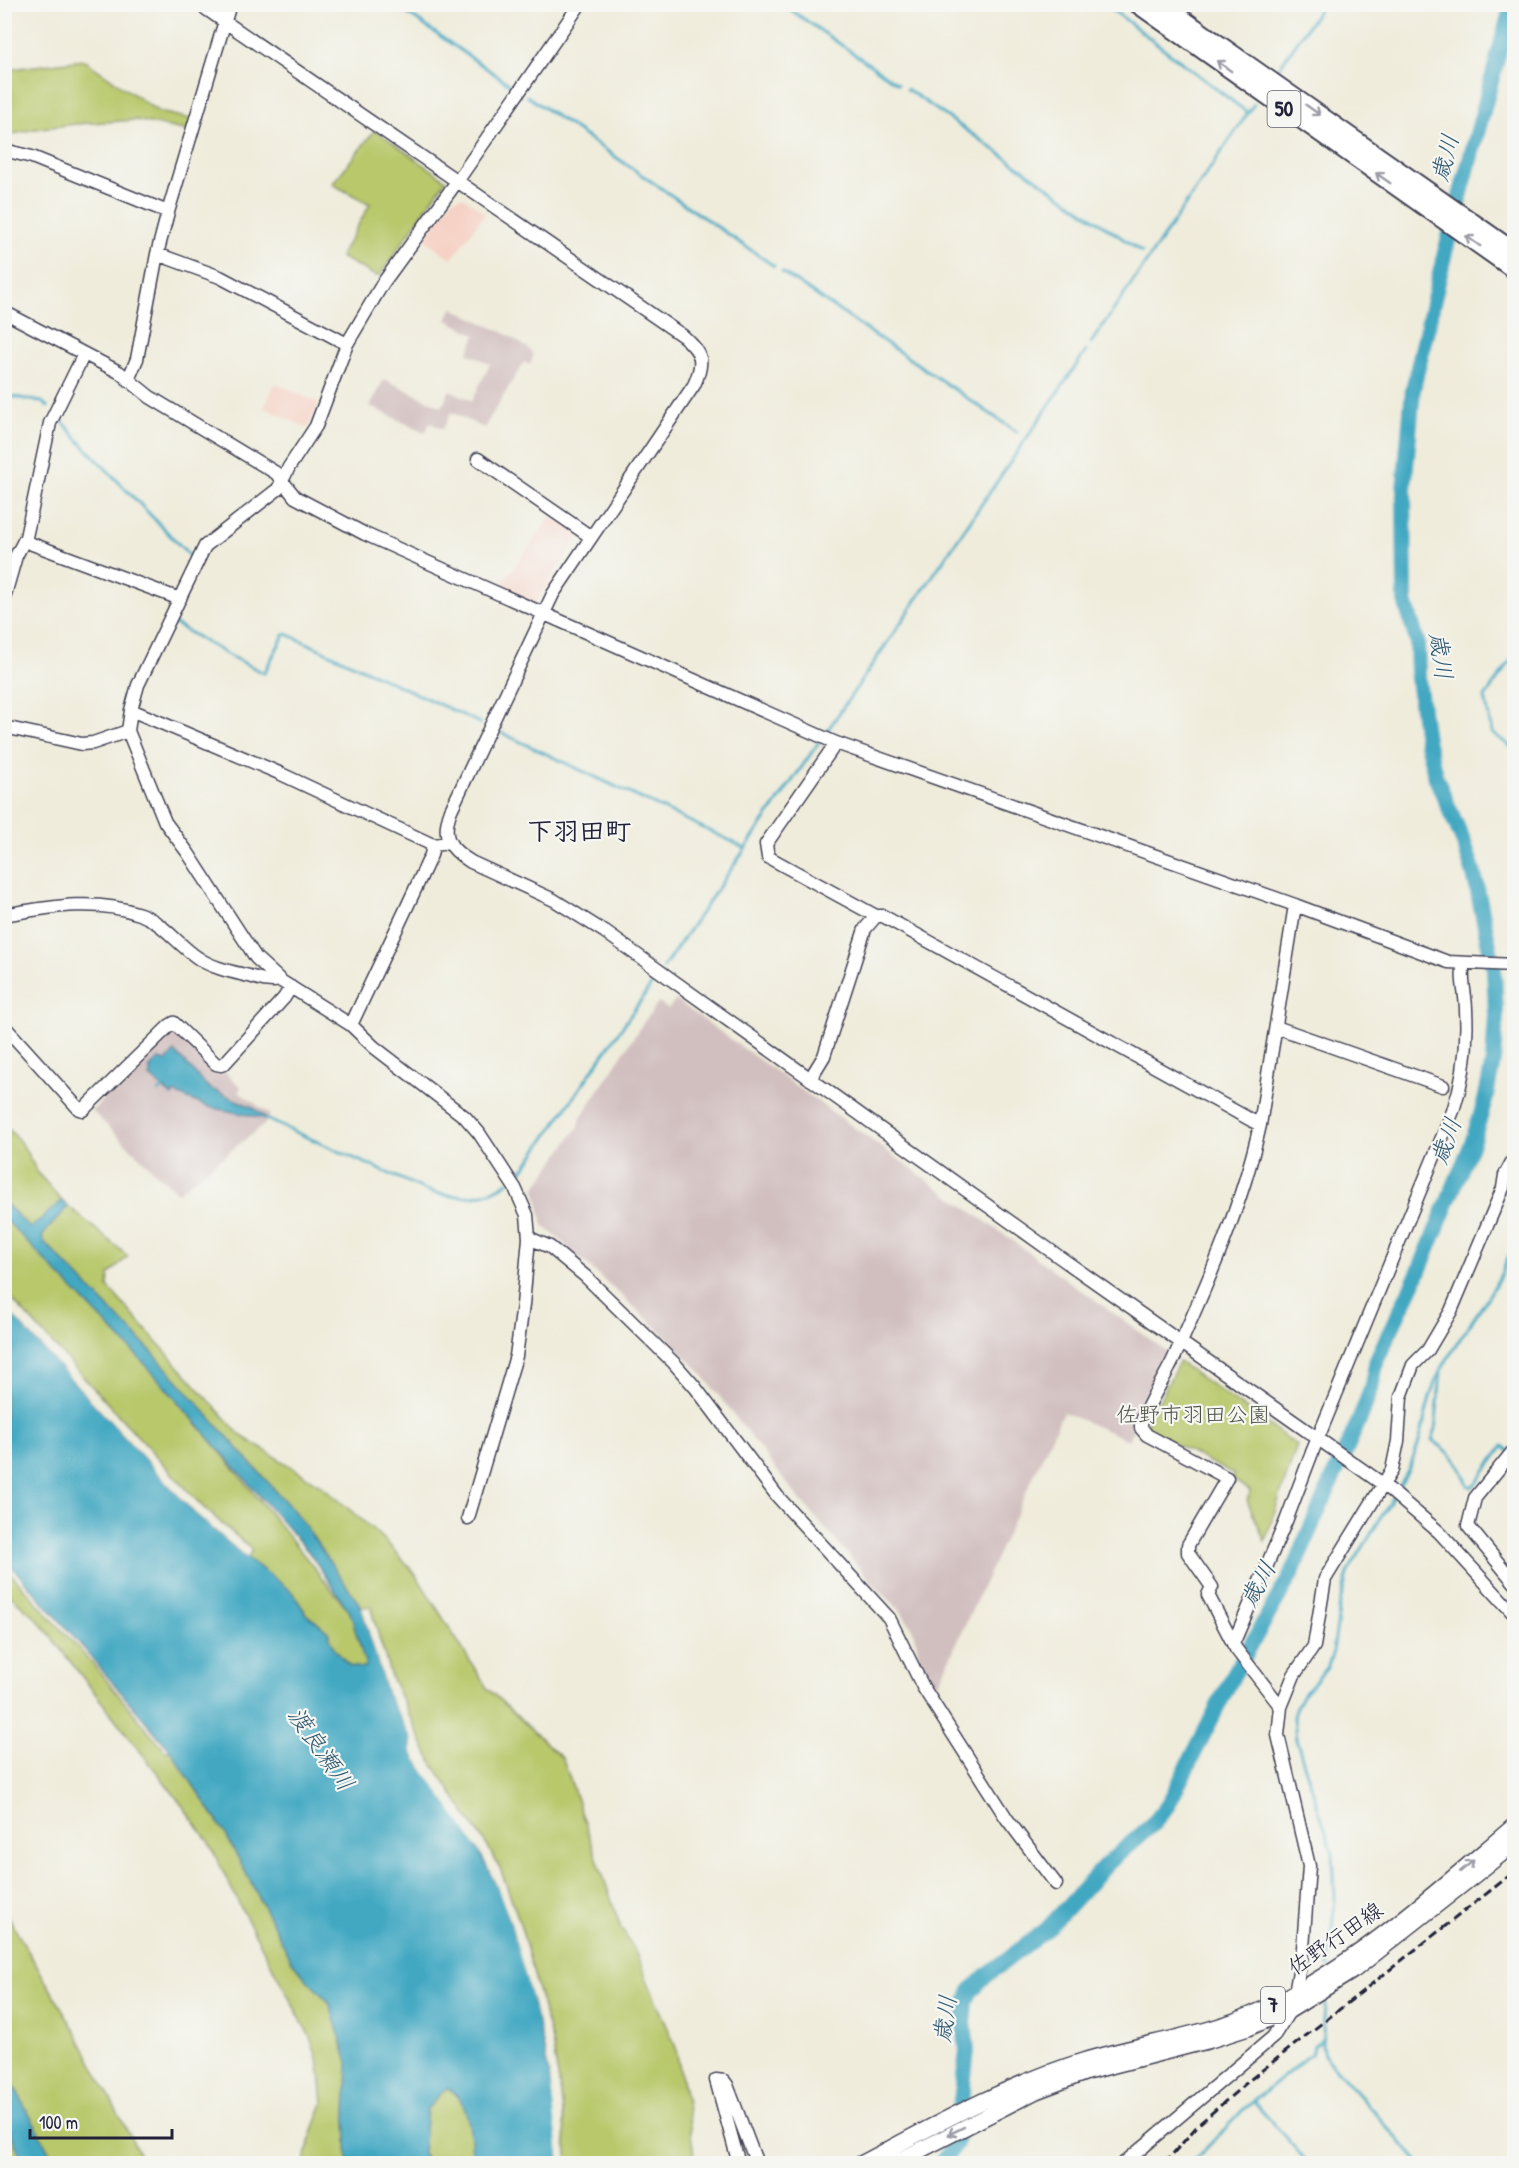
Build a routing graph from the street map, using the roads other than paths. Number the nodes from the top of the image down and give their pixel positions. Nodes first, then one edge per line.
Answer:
1 (200, 4) edge
2 (230, 4) edge
3 (580, 4) edge
4 (1137, 4) edge
5 (1162, 4) edge
6 (225, 22) junction
7 (4, 150) edge
8 (458, 180) junction
9 (168, 212) junction
10 (1515, 251) edge
11 (157, 254) junction
12 (1515, 270) edge
13 (4, 312) edge
14 (347, 344) junction
15 (84, 354) junction
16 (128, 380) junction
17 (478, 459) dead end
18 (284, 481) junction
19 (591, 537) junction
20 (24, 541) junction
21 (4, 598) edge
22 (180, 599) junction
23 (543, 614) junction
24 (131, 710) junction
25 (4, 727) edge
26 (128, 732) junction
27 (826, 739) junction
28 (448, 843) junction
29 (434, 845) junction
30 (1295, 905) junction
31 (4, 915) edge
32 (876, 916) junction
33 (1470, 964) junction
34 (1515, 965) edge
35 (286, 984) junction
36 (351, 1025) junction
37 (4, 1026) edge
38 (1275, 1027) junction
39 (810, 1079) junction
40 (1443, 1086) dead end
41 (1260, 1125) junction
42 (1515, 1158) edge
43 (1510, 1174) edge
44 (529, 1238) junction
45 (1180, 1341) junction
46 (1320, 1441) junction
47 (1512, 1454) edge
48 (1383, 1484) junction
49 (468, 1518) dead end
50 (1515, 1582) edge
51 (1514, 1612) edge
52 (1235, 1646) junction
53 (1281, 1707) junction
54 (1515, 1826) edge
55 (1515, 1844) edge
56 (1056, 1884) dead end
57 (1294, 1994) junction
58 (1290, 2010) junction
59 (739, 2163) edge
60 (757, 2163) edge
61 (861, 2163) edge
62 (893, 2163) edge
63 (1124, 2163) edge

1 - 6 street
2 - 6 street
3 - 8 street
12 -> 4 highway, 50
5 -> 10 highway, 50
6 - 8 street
6 - 9 street
7 - 9 street
8 - 14 street
8 - 19 street
9 - 11 street
11 - 14 street
11 - 16 street
13 - 15 street
14 - 18 street
15 - 16 street
15 - 20 street
16 - 18 street
17 - 19 street
18 - 22 street
18 - 23 street
19 - 23 street
20 - 21 street
20 - 22 street
22 - 24 street
23 - 27 street
23 - 28 street
24 - 26 street
24 - 29 street
25 - 26 street
26 - 35 street
27 - 30 street
27 - 32 street
28 - 29 street
28 - 39 street
29 - 36 street
30 - 33 street
30 - 38 street
31 - 35 street
32 - 39 street
32 - 41 street
33 - 34 street
33 - 46 street
35 - 36 street
35 - 37 street
36 - 44 street
38 - 40 street
38 - 41 street
39 - 45 street
41 - 45 street
42 - 43 street
43 - 48 street
44 - 49 street
44 - 56 street
45 - 46 street
45 - 52 street
46 - 48 street
46 - 52 street
47 - 50 street
48 - 51 street
48 - 53 street
52 - 53 street
53 - 57 street
57 -> 54 main road, 佐野行田線 / 7
55 - 58 main road, 佐野行田線 / 7
57 - 58 street
57 - 61 main road, 佐野行田線 / 7
58 -> 62 main road, 佐野行田線 / 7
58 - 63 street
59 - 60 street

